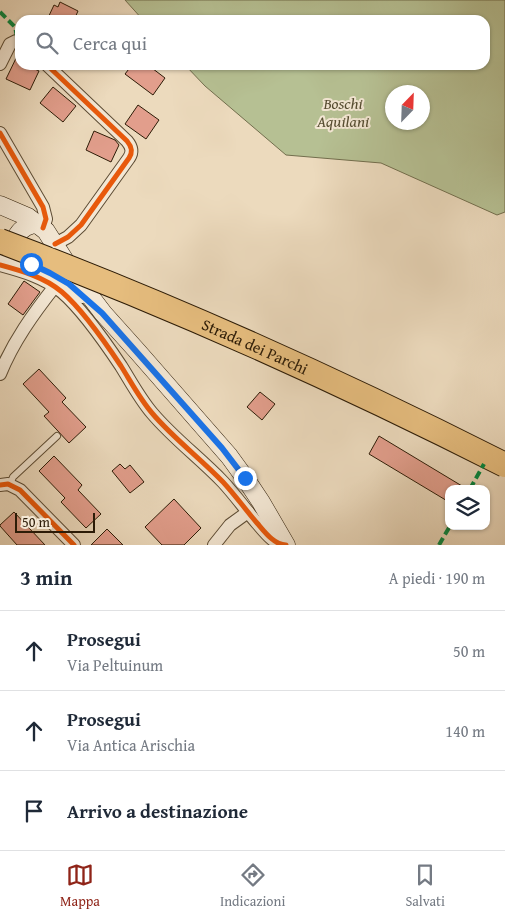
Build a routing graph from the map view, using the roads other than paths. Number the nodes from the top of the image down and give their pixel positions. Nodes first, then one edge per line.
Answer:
1 (15, 41) edge
2 (0, 64) edge
3 (52, 70) edge
4 (0, 133) edge
5 (0, 205) edge
6 (0, 226) edge
7 (40, 226) junction
8 (0, 241) edge
9 (55, 244) junction
10 (12, 261) edge
11 (54, 286) junction
12 (102, 313) junction
13 (0, 374) edge
14 (57, 436) dead end
15 (505, 449) edge
16 (505, 465) edge
17 (2, 487) edge
18 (248, 512) junction
19 (74, 545) edge
20 (214, 545) edge
21 (286, 545) edge

1 - 2 street
3 - 9 street
4 - 7 street
5 - 7 main road
6 - 15 highway, Strada dei Parchi
7 - 9 main road
7 - 10 main road
8 - 16 highway, Strada dei Parchi, bridge
9 - 10 main road
9 - 12 main road
10 - 11 street
10 - 12 main road
11 - 13 street
11 - 18 street
12 - 21 main road
14 - 17 lane
17 - 19 street
18 - 20 street
18 - 21 street

